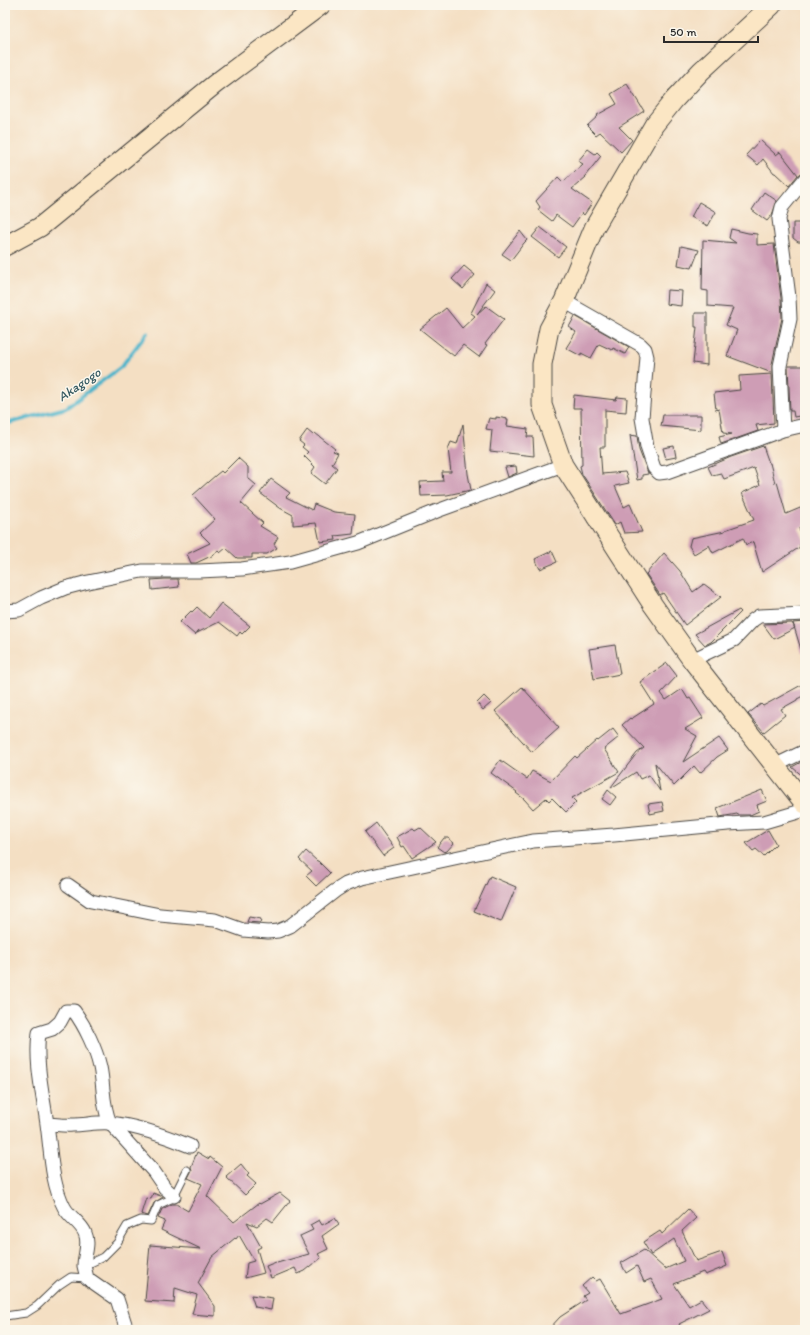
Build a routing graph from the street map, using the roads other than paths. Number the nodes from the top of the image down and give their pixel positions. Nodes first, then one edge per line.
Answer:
1 (322, 5) edge
2 (772, 5) edge
3 (805, 179) edge
4 (5, 246) edge
5 (564, 301) junction
6 (805, 425) edge
7 (783, 430) junction
8 (563, 465) junction
9 (5, 611) edge
10 (805, 614) edge
11 (692, 660) junction
12 (805, 751) edge
13 (774, 766) junction
14 (805, 804) edge
15 (805, 810) edge
16 (68, 885) dead end
17 (110, 1123) junction
18 (47, 1124) junction
19 (190, 1146) dead end
20 (187, 1170) dead end
21 (174, 1196) junction
22 (86, 1272) junction
23 (5, 1316) edge
24 (128, 1330) edge

1 - 4 main road
2 - 5 main road
3 - 7 street
5 - 7 street
5 - 8 main road
6 - 7 street
8 - 9 street
8 - 11 main road
10 - 11 street
11 - 13 main road
12 - 13 street
13 - 14 main road
15 - 16 street
17 - 18 street
17 - 18 street
17 - 19 street
17 - 21 street
18 - 22 street
20 - 21 lane
21 - 22 lane
22 - 23 lane
22 - 24 street

